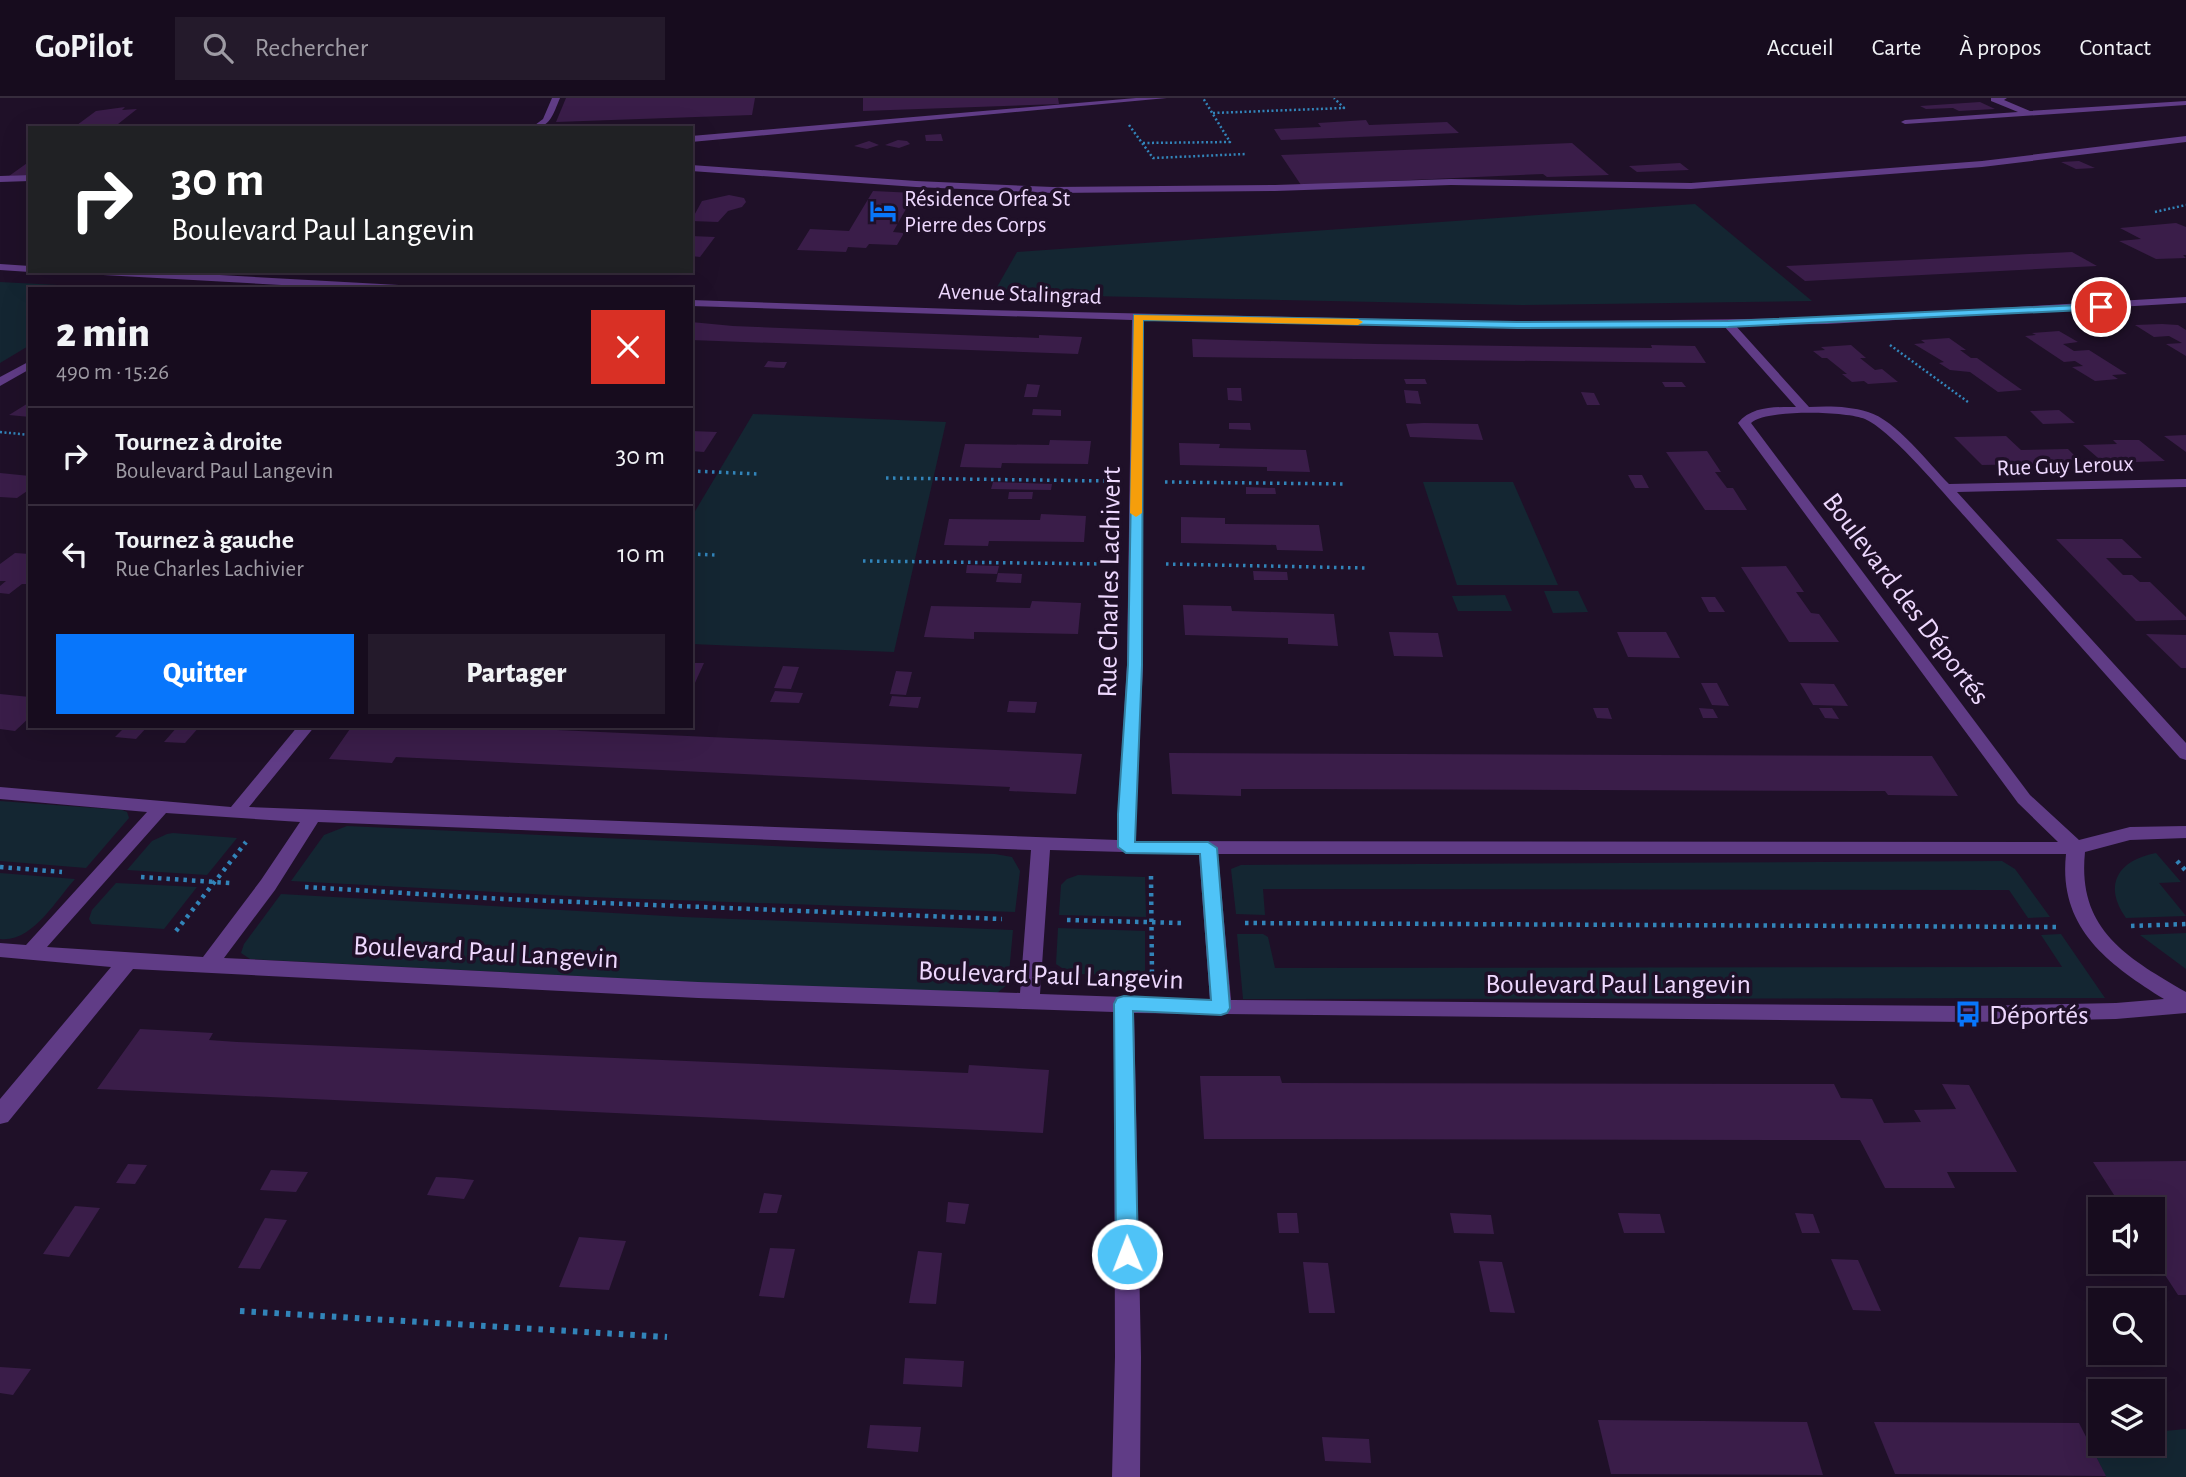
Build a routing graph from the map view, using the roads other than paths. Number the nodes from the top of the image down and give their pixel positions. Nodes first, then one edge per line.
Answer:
1 (556, 98) edge
2 (1163, 98) edge
3 (2003, 98) edge
4 (2186, 103) edge
5 (2032, 114) junction
6 (1905, 122) dead end
7 (538, 126) edge
8 (693, 139) edge
9 (2186, 139) edge
10 (693, 169) edge
11 (28, 178) edge
12 (0, 179) edge
13 (0, 267) edge
14 (28, 268) edge
15 (176, 273) edge
16 (155, 287) edge
17 (387, 287) edge
18 (2186, 300) edge
19 (693, 303) edge
20 (1138, 317) junction
21 (1728, 324) junction
22 (28, 365) edge
23 (0, 382) edge
24 (1805, 410) junction
25 (2186, 483) edge
26 (1946, 488) junction
27 (305, 728) edge
28 (2186, 754) edge
29 (0, 793) edge
30 (160, 807) junction
31 (235, 813) junction
32 (312, 817) junction
33 (2186, 832) edge
34 (1041, 845) junction
35 (1126, 847) junction
36 (1208, 848) junction
37 (2076, 848) junction
38 (0, 950) edge
39 (31, 953) junction
40 (128, 961) junction
41 (209, 964) junction
42 (1029, 1002) junction
43 (2186, 1003) edge
44 (1124, 1004) junction
45 (1221, 1008) junction
46 (0, 1115) edge
47 (1126, 1477) edge

1 - 7 street
2 - 8 street
3 - 5 street
4 - 5 street
5 - 6 street
9 - 10 street
11 - 12 street
13 - 14 street
15 - 16 street
15 - 17 street
18 - 21 street, Avenue Stalingrad
19 - 20 street, Avenue Stalingrad
20 - 21 street, Avenue Stalingrad
20 - 35 street, Rue Charles Lachivert
21 - 24 street
22 - 23 street
24 - 26 street, Boulevard des Déportés
24 - 37 street, Boulevard des Déportés
25 - 26 street, Rue Guy Leroux
26 - 28 street, Boulevard des Déportés
27 - 31 street
29 - 30 street
30 - 31 street
30 - 39 street
31 - 32 street
32 - 34 street
32 - 41 street
33 - 37 street
34 - 35 street
34 - 42 street
35 - 36 street
36 - 37 street
36 - 45 street
37 - 43 street
38 - 39 street, Boulevard Paul Langevin
39 - 40 street, Boulevard Paul Langevin
40 - 41 street, Boulevard Paul Langevin
40 - 46 street
41 - 42 street, Boulevard Paul Langevin
42 - 44 street, Boulevard Paul Langevin
43 - 45 street, Boulevard Paul Langevin
44 - 45 street, Boulevard Paul Langevin
44 - 47 street

